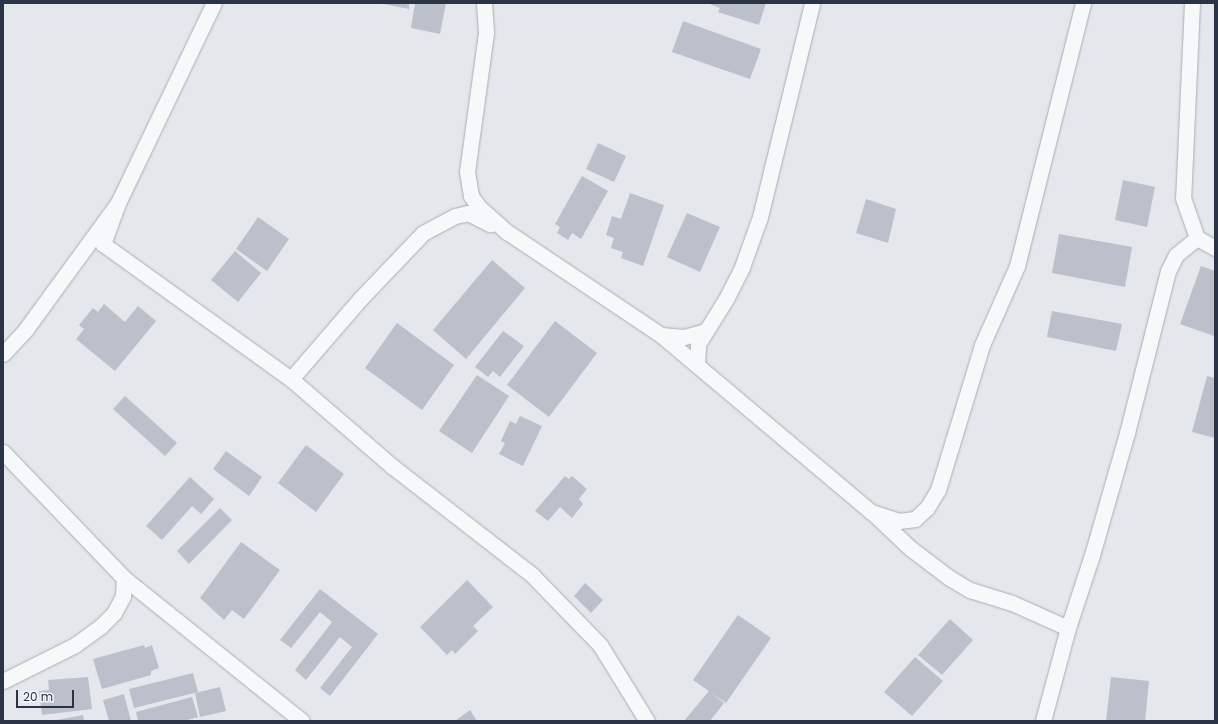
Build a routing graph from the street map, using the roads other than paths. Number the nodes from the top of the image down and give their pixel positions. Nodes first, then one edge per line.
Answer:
1 (214, 3) edge
2 (484, 3) edge
3 (812, 3) edge
4 (1083, 3) edge
5 (1192, 3) edge
6 (118, 204) junction
7 (507, 232) junction
8 (1197, 238) junction
9 (103, 244) junction
10 (1215, 248) edge
11 (78, 258) junction
12 (703, 332) junction
13 (661, 335) junction
14 (3, 354) edge
15 (697, 365) junction
16 (291, 379) junction
17 (3, 452) edge
18 (871, 512) junction
19 (124, 578) junction
20 (1068, 628) junction
21 (3, 681) edge
22 (302, 721) edge
23 (647, 721) edge
24 (1044, 721) edge

1 - 6 street
2 - 7 street
3 - 12 street
4 - 18 street
5 - 8 street
6 - 9 street
6 - 11 street
7 - 13 street
7 - 16 street
8 - 10 street
8 - 20 street
9 - 11 street
9 - 16 street
11 - 14 street
12 - 13 street
12 - 15 street
13 - 15 street
15 - 18 street
16 - 23 street
17 - 19 street
18 - 20 street
19 - 21 street
19 - 22 street
20 - 24 street

